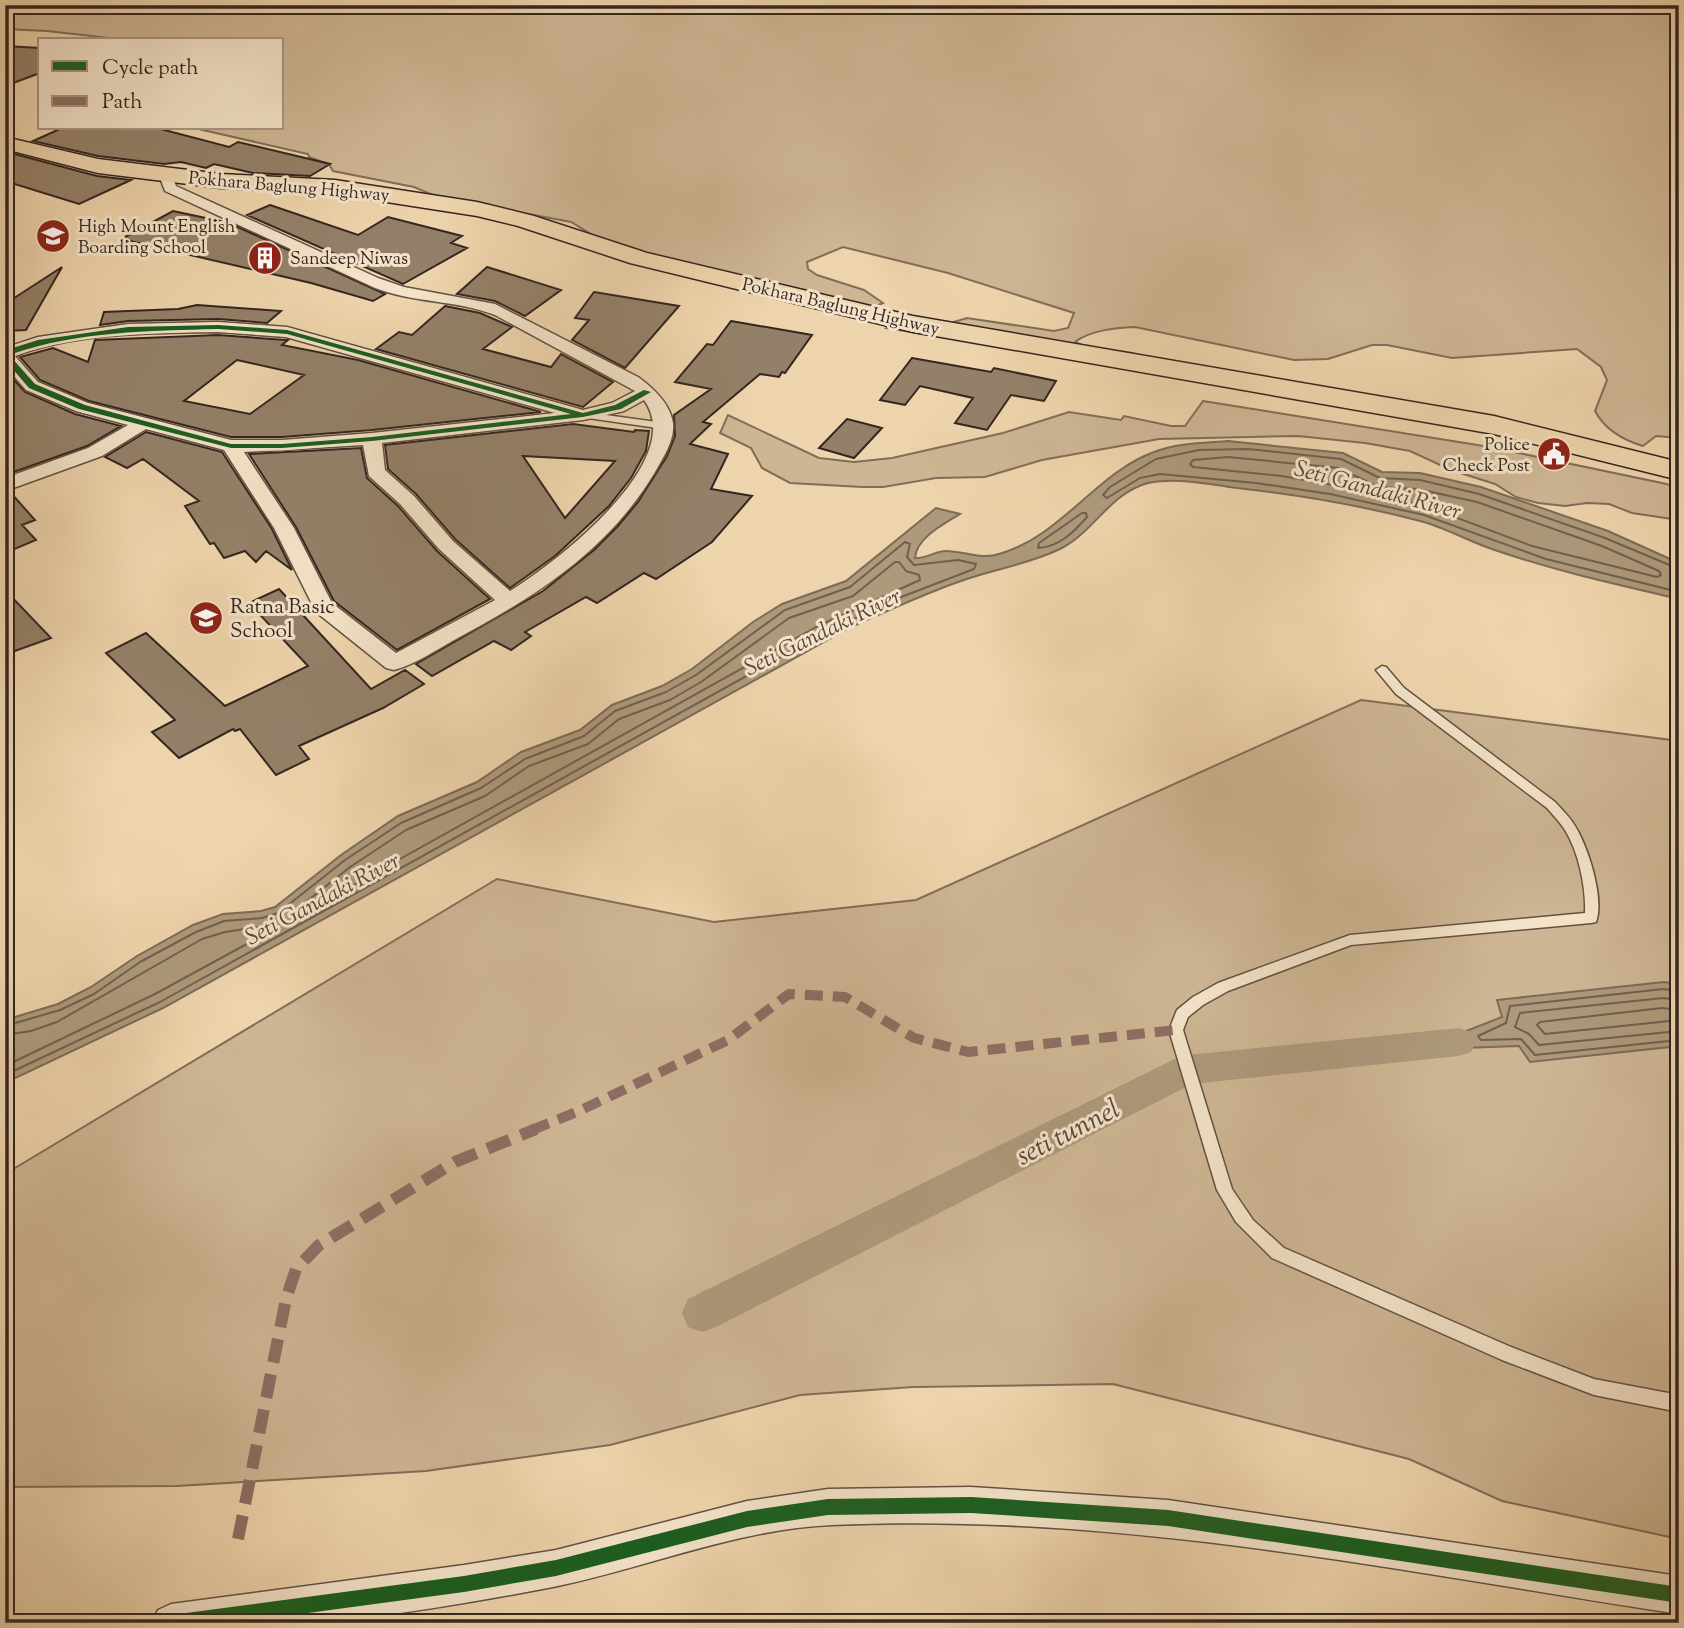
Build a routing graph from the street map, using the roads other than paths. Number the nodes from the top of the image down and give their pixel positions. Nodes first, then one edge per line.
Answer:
1 (720, 5) edge
2 (790, 5) edge
3 (5, 144) edge
4 (166, 175) junction
5 (647, 392) junction
6 (583, 415) junction
7 (145, 422) junction
8 (664, 426) junction
9 (373, 439) junction
10 (231, 446) junction
11 (1679, 471) edge
12 (5, 485) edge
13 (508, 600) junction
14 (1382, 670) dead end
15 (1679, 1404) edge
16 (1679, 1595) edge
17 (171, 1623) edge

1 - 2 street
3 - 4 highway, Pokhara Baglung Highway
4 - 5 street
4 - 11 highway, Pokhara Baglung Highway
5 - 6 street
5 - 8 street
6 - 7 street
6 - 8 lane
6 - 9 street
7 - 10 street
7 - 12 street
8 - 13 street
9 - 10 street
9 - 13 street
10 - 13 street
14 - 15 lane
16 - 17 street

